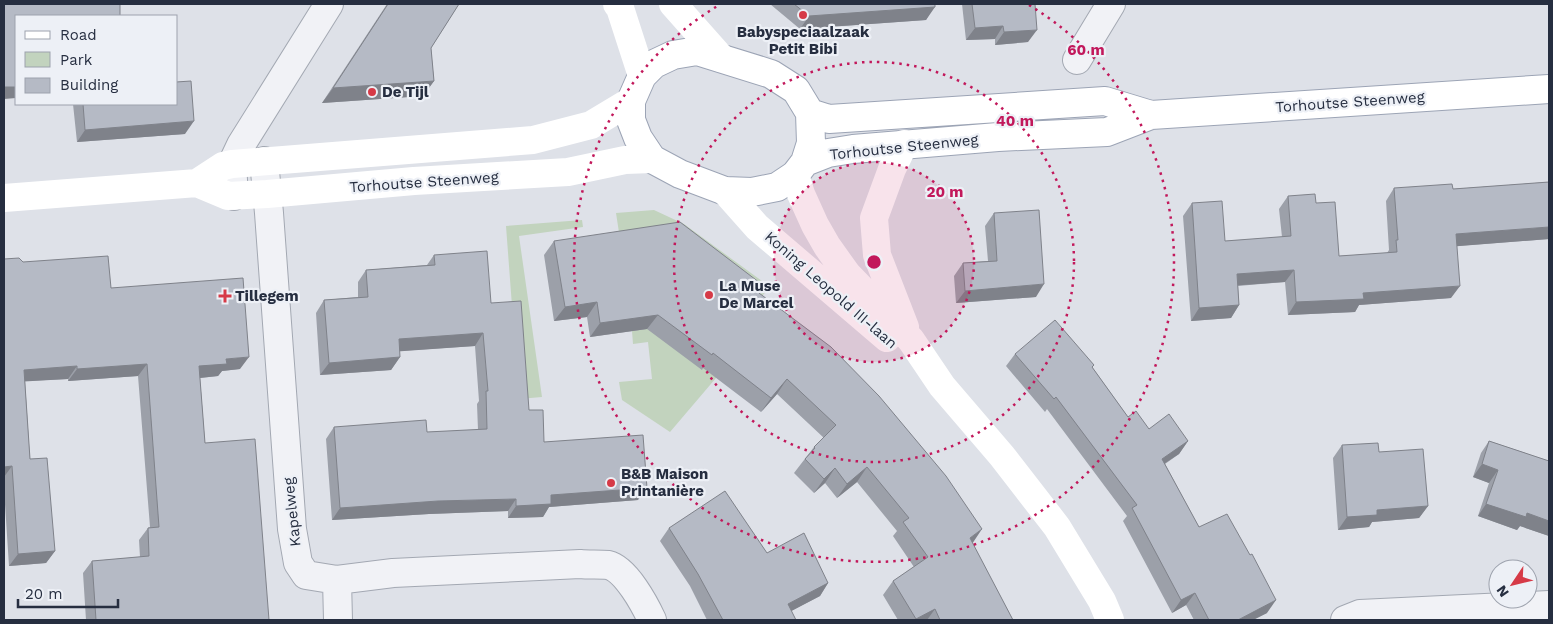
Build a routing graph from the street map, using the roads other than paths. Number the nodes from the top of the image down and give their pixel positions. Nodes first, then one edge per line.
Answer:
1 (329, 4) edge
2 (617, 4) edge
3 (673, 4) edge
4 (1111, 4) edge
5 (722, 58) junction
6 (1077, 60) dead end
7 (642, 76) junction
8 (1549, 89) edge
9 (631, 101) junction
10 (810, 113) junction
11 (1151, 115) junction
12 (904, 144) junction
13 (652, 159) junction
14 (264, 161) junction
15 (232, 164) junction
16 (800, 168) junction
17 (196, 183) junction
18 (725, 191) junction
19 (267, 194) junction
20 (234, 196) junction
21 (4, 198) edge
22 (911, 340) junction
23 (942, 386) junction
24 (337, 580) junction
25 (1549, 605) edge
26 (1353, 617) edge
27 (338, 620) edge
28 (652, 620) edge
29 (1110, 620) edge

1 - 15 street
2 - 7 main road
3 - 5 main road
4 - 6 street
5 - 7 main road
5 - 10 main road
7 - 9 main road
8 - 11 main road, Torhoutse Steenweg
9 - 13 main road
9 - 14 main road, Torhoutse Steenweg
10 - 11 main road, Torhoutse Steenweg
10 - 16 main road
11 - 12 main road, Torhoutse Steenweg
12 - 16 main road, Torhoutse Steenweg
12 - 22 main road
13 - 18 main road
13 - 19 main road, Torhoutse Steenweg
14 - 15 main road, Torhoutse Steenweg
14 - 19 street, Kapelweg
15 - 17 main road, Torhoutse Steenweg
15 - 20 street
16 - 18 main road
16 - 22 main road, Koning Leopold III-laan
17 - 20 main road, Torhoutse Steenweg
17 - 21 main road, Torhoutse Steenweg
18 - 23 main road, Koning Leopold III-laan
19 - 20 main road, Torhoutse Steenweg
19 - 24 street, Kapelweg
22 - 23 main road, Koning Leopold III-laan
23 - 29 main road, Koning Leopold III-laan
24 - 27 street
24 - 28 street, Kapelweg
25 - 26 street

